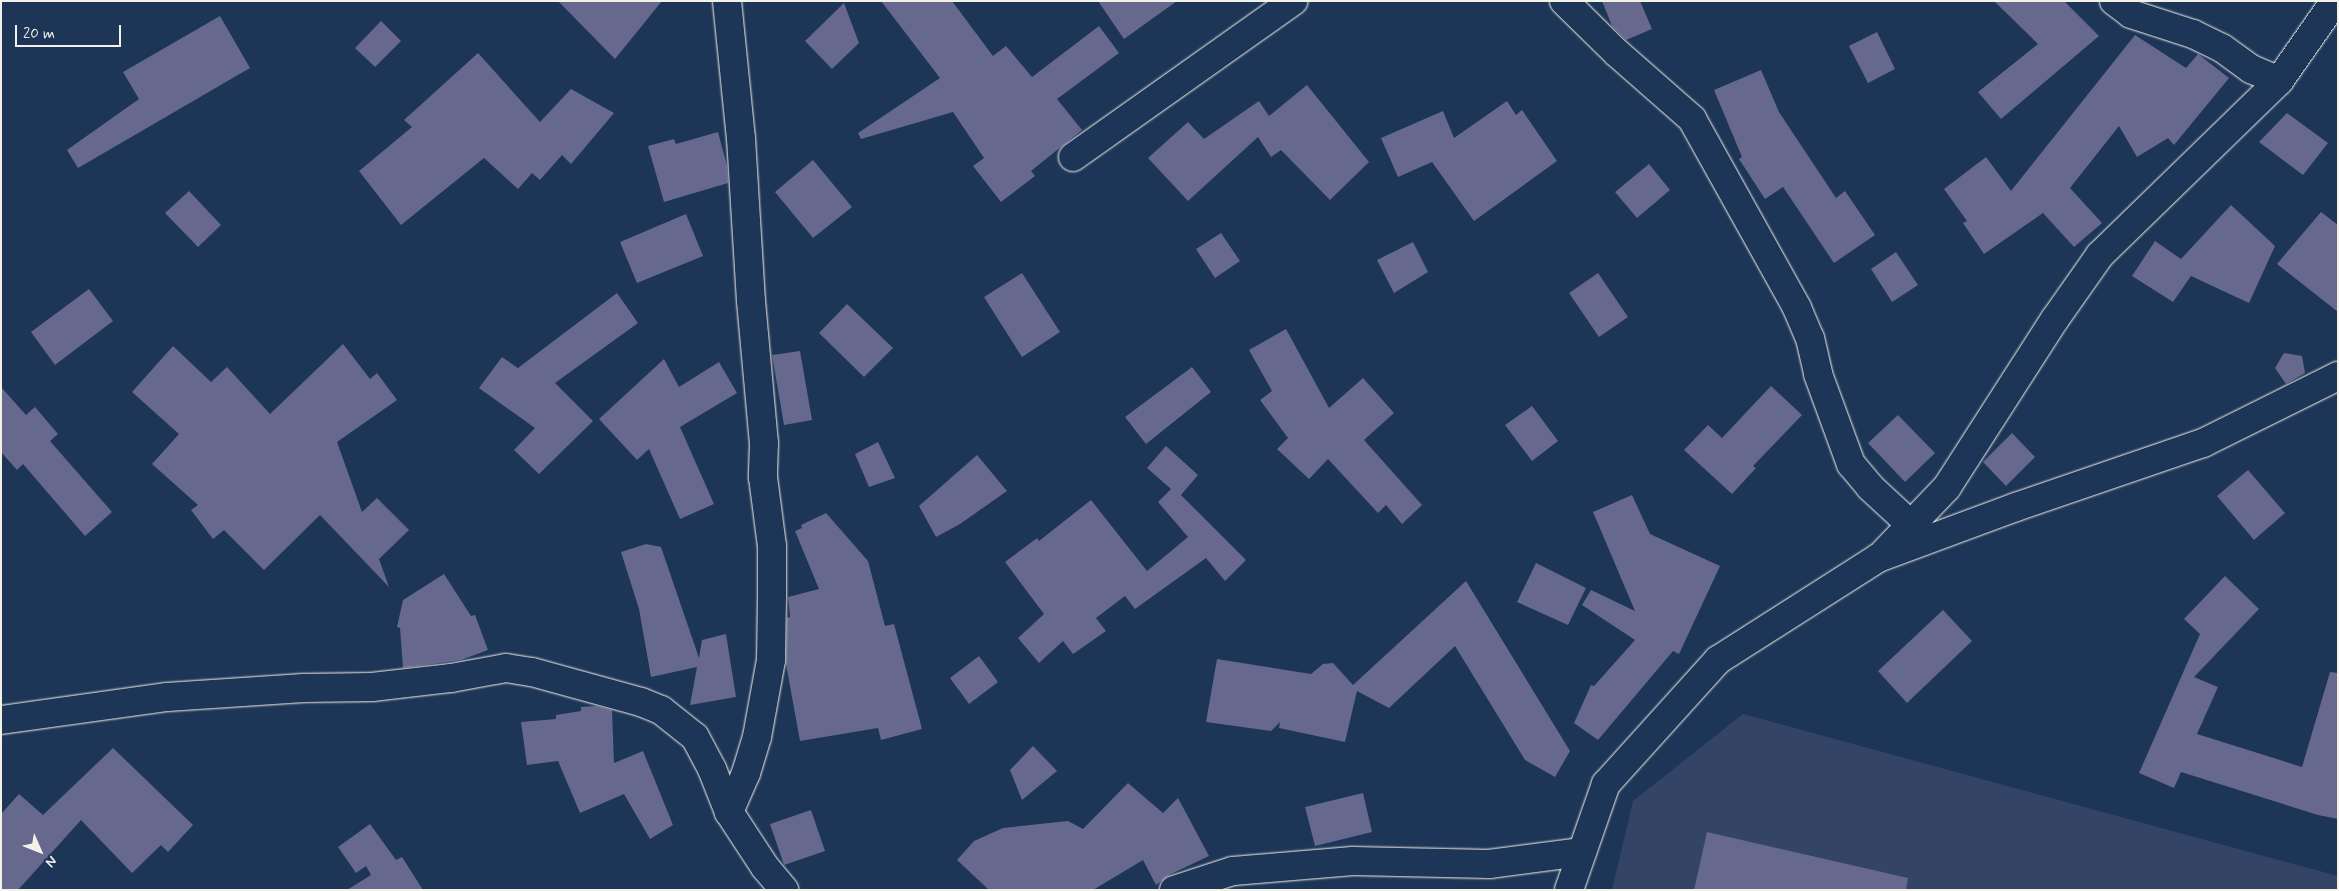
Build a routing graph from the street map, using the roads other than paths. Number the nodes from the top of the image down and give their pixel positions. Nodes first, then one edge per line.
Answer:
1 (727, 1) edge
2 (1293, 1) edge
3 (1564, 1) edge
4 (2114, 1) edge
5 (2335, 1) edge
6 (2279, 81) junction
7 (1072, 157) dead end
8 (2338, 376) edge
9 (1911, 525) junction
10 (1878, 558) junction
11 (1, 720) edge
12 (729, 812) junction
13 (1582, 852) junction
14 (784, 890) edge
15 (1174, 890) edge
16 (1569, 890) edge

1 - 12 street
2 - 7 street
3 - 9 street
4 - 6 street
5 - 6 street
6 - 9 street
8 - 10 street
9 - 10 street
10 - 13 street
11 - 12 street
12 - 14 street
13 - 15 street
13 - 16 street

